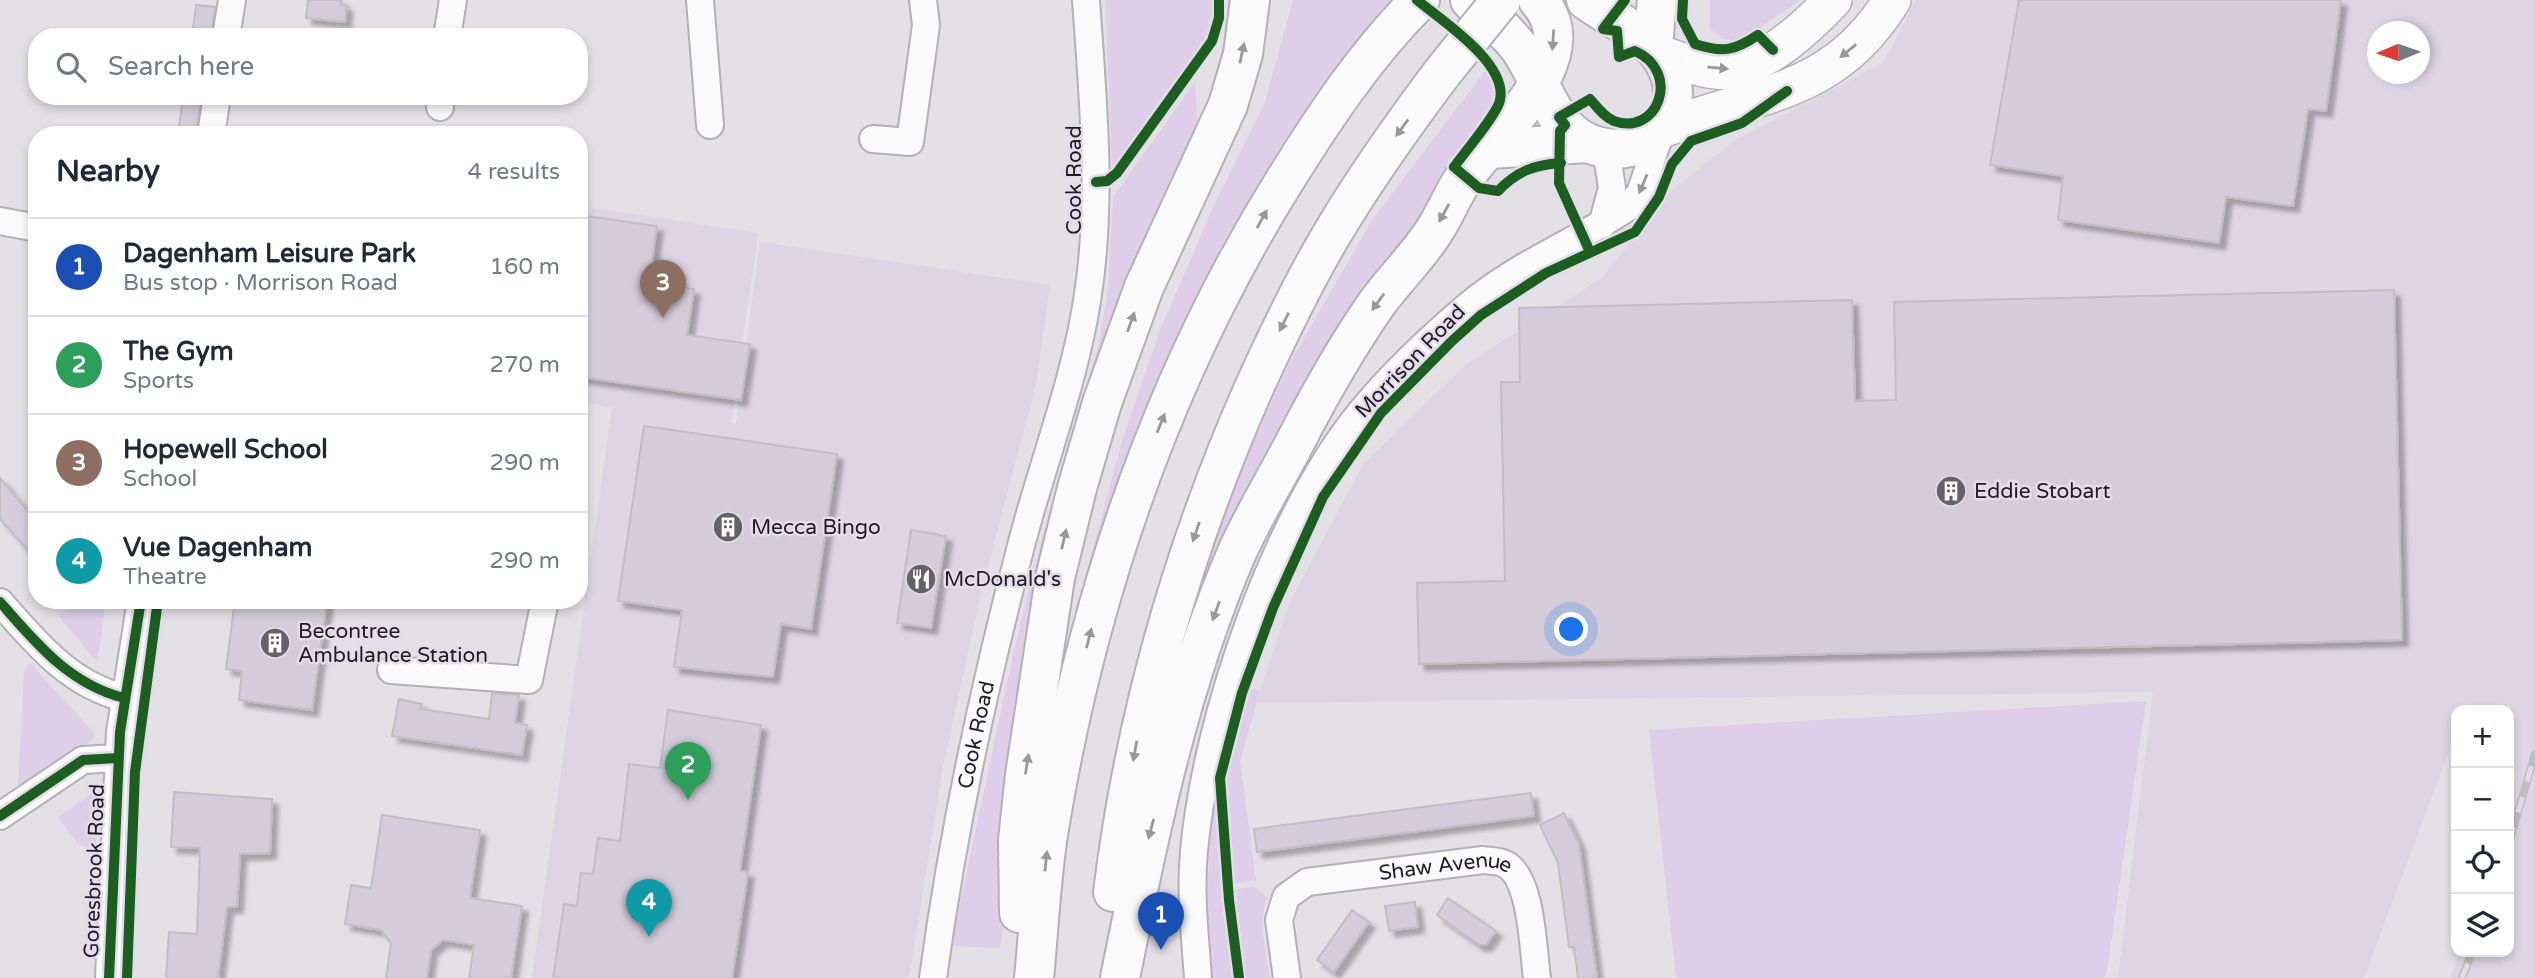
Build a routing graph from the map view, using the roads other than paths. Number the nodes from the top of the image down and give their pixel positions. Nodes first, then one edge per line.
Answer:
1 (232, 0) edge
2 (453, 0) edge
3 (700, 0) edge
4 (923, 0) edge
5 (1086, 0) edge
6 (1250, 0) edge
7 (1420, 0) edge
8 (1470, 0) edge
9 (1501, 0) edge
10 (1538, 0) edge
11 (1586, 0) edge
12 (1657, 0) edge
13 (1833, 0) edge
14 (1892, 0) edge
15 (227, 28) edge
16 (448, 28) edge
17 (1656, 51) junction
18 (1539, 82) junction
19 (216, 105) edge
20 (710, 125) dead end
21 (212, 126) edge
22 (1662, 128) junction
23 (873, 139) dead end
24 (1596, 145) junction
25 (1490, 149) junction
26 (0, 221) edge
27 (1602, 225) junction
28 (28, 226) edge
29 (0, 602) edge
30 (139, 609) edge
31 (543, 609) edge
32 (391, 670) dead end
33 (124, 698) junction
34 (118, 758) junction
35 (0, 816) edge
36 (109, 978) edge
37 (933, 978) edge
38 (1026, 978) edge
39 (1034, 978) edge
40 (1111, 978) edge
41 (1120, 978) edge
42 (1198, 978) edge
43 (1287, 978) edge
44 (1536, 978) edge

1 - 15 street
2 - 16 street
3 - 20 street
4 - 23 street
5 - 37 street, Cook Road
38 -> 6 main road
39 -> 7 main road
8 - 18 main road
9 -> 40 main road, bridge
10 -> 18 main road
11 - 17 main road
12 - 17 main road
17 -> 13 street
14 -> 22 street
17 - 22 main road
18 - 24 main road
18 - 25 main road
19 - 21 street
22 - 24 main road
22 -> 27 street, Morrison Road
24 - 25 main road
24 - 27 street
25 -> 41 main road
26 - 28 street
27 - 42 street, Morrison Road
29 - 33 street
30 - 33 street, Goresbrook Road
31 - 32 street
33 - 34 street, Goresbrook Road
34 - 35 street
34 - 36 street, Goresbrook Road
43 - 44 street, Shaw Avenue

